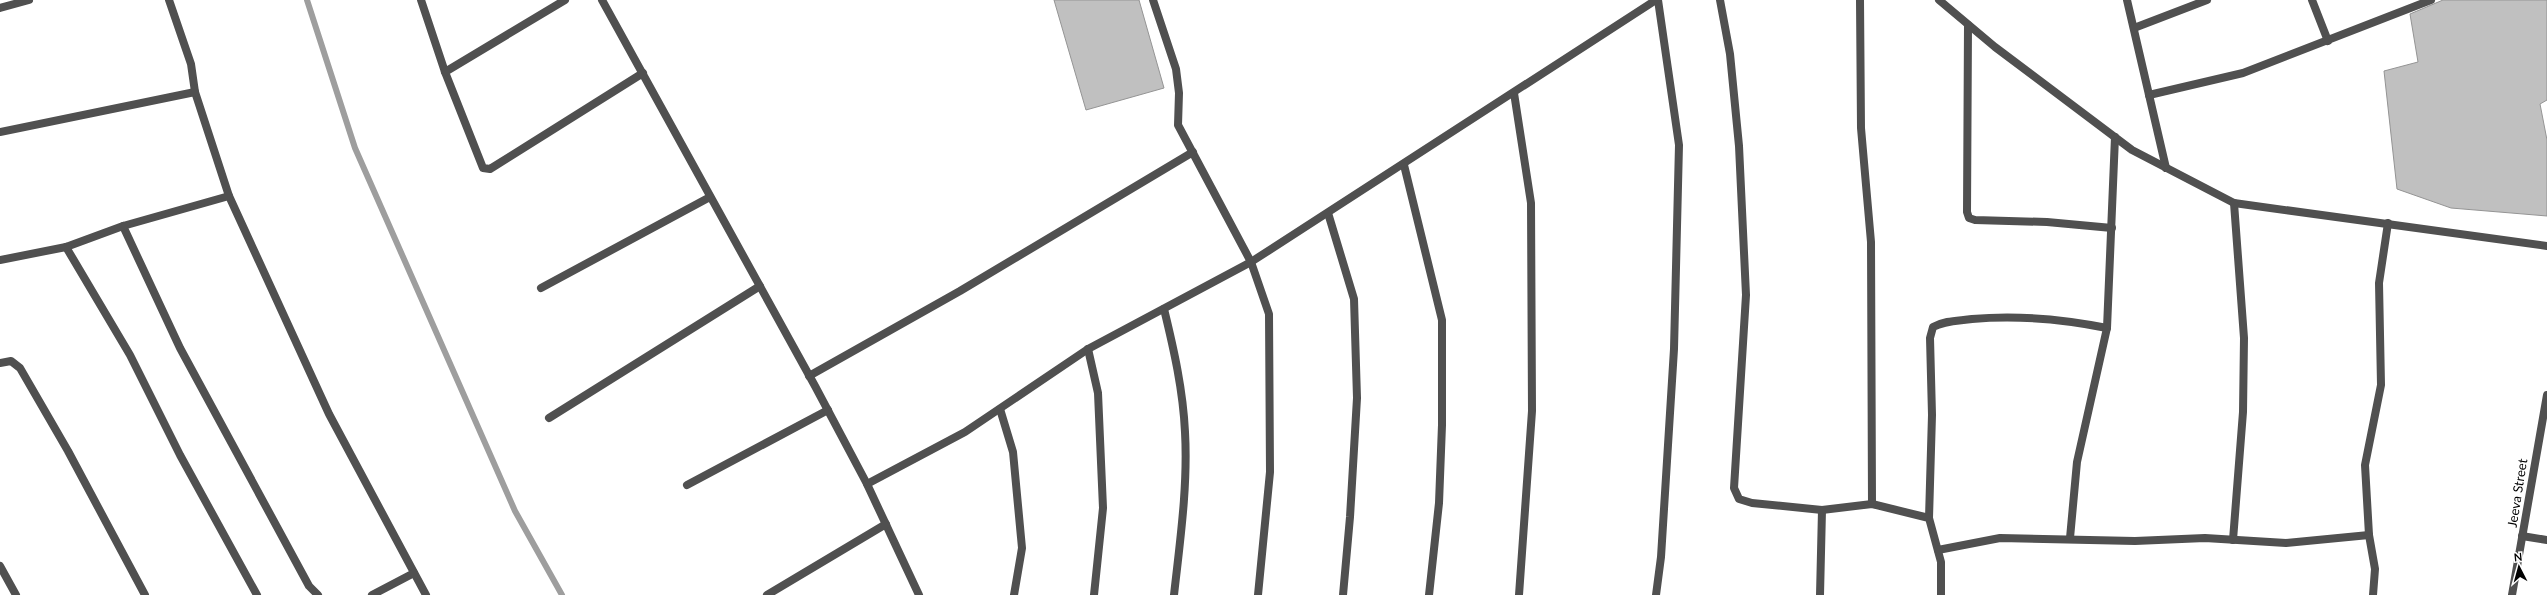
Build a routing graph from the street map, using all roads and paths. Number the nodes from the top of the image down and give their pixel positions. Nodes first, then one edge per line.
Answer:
1 (29, 0) edge
2 (169, 0) edge
3 (421, 0) edge
4 (565, 0) edge
5 (602, 0) edge
6 (1154, 0) edge
7 (1657, 0) edge
8 (1720, 0) edge
9 (1860, 0) edge
10 (1939, 0) edge
11 (2127, 0) edge
12 (2207, 0) edge
13 (2312, 0) edge
14 (2431, 0) edge
15 (0, 8) edge
16 (1968, 25) junction
17 (2134, 28) junction
18 (2328, 42) junction
19 (445, 72) junction
20 (643, 74) junction
21 (195, 92) junction
22 (1514, 93) junction
23 (2149, 95) junction
24 (0, 132) edge
25 (2114, 137) junction
26 (1193, 152) junction
27 (1404, 165) junction
28 (2166, 168) junction
29 (228, 196) junction
30 (710, 197) junction
31 (2234, 203) junction
32 (1328, 213) junction
33 (2388, 223) junction
34 (123, 226) junction
35 (2112, 228) junction
36 (2547, 246) edge
37 (66, 247) junction
38 (0, 260) edge
39 (1251, 262) junction
40 (760, 286) junction
41 (541, 288) dead end
42 (1164, 309) junction
43 (2107, 328) junction
44 (1088, 349) junction
45 (0, 363) edge
46 (809, 376) junction
47 (2547, 399) edge
48 (1000, 409) junction
49 (828, 410) junction
50 (549, 418) dead end
51 (867, 484) junction
52 (687, 485) dead end
53 (1872, 504) junction
54 (1822, 510) junction
55 (1929, 518) junction
56 (886, 524) junction
57 (2369, 534) junction
58 (2522, 536) junction
59 (2070, 538) junction
60 (2233, 540) junction
61 (2547, 540) edge
62 (1938, 550) junction
63 (0, 566) edge
64 (414, 574) junction
65 (16, 595) edge
66 (145, 595) edge
67 (257, 595) edge
68 (318, 595) edge
69 (372, 595) edge
70 (426, 595) edge
71 (767, 595) edge
72 (919, 595) edge
73 (1014, 595) edge
74 (1094, 595) edge
75 (1174, 595) edge
76 (1258, 595) edge
77 (1343, 595) edge
78 (1429, 595) edge
79 (1519, 595) edge
80 (1656, 595) edge
81 (1820, 595) edge
82 (1941, 595) edge
83 (2373, 595) edge
84 (2512, 595) edge

1 - 15 street
2 - 21 street
3 - 19 street
4 - 19 street
5 - 20 street
6 - 26 street
7 - 22 street
7 - 80 street
8 - 54 street
9 - 53 street
10 - 16 street
11 - 17 street
12 - 17 street
13 - 18 street
14 - 18 street
16 - 25 street
16 - 35 street
17 - 23 street
18 - 23 street
19 - 20 street
20 - 30 street
21 - 24 street
21 - 29 street
22 - 27 street
22 - 79 street
23 - 28 street
25 - 28 street
25 - 35 street
26 - 39 street
26 - 46 street
27 - 32 street
27 - 78 street
28 - 31 street
29 - 34 street
29 - 64 street
30 - 40 street
30 - 41 street
31 - 33 street
31 - 60 street
32 - 39 street
32 - 77 street
33 - 36 street
33 - 57 street
34 - 37 street
34 - 68 street
35 - 43 street
37 - 38 street
37 - 67 street
39 - 42 street
39 - 76 street
40 - 46 street
40 - 50 street
42 - 44 street
42 - 75 street
43 - 55 street
43 - 59 street
44 - 48 street
44 - 74 street
45 - 66 street
46 - 49 street
47 - 58 street, Jeeva Street
48 - 51 street
48 - 73 street
49 - 51 street
49 - 52 street
51 - 56 street
53 - 54 street
53 - 55 street
54 - 81 street
55 - 62 street
56 - 71 street
56 - 72 street
57 - 60 street
57 - 83 street
58 - 61 street
58 - 84 street, Jeeva Street
59 - 60 street
59 - 62 street
62 - 82 street
63 - 65 street
64 - 69 street
64 - 70 street

